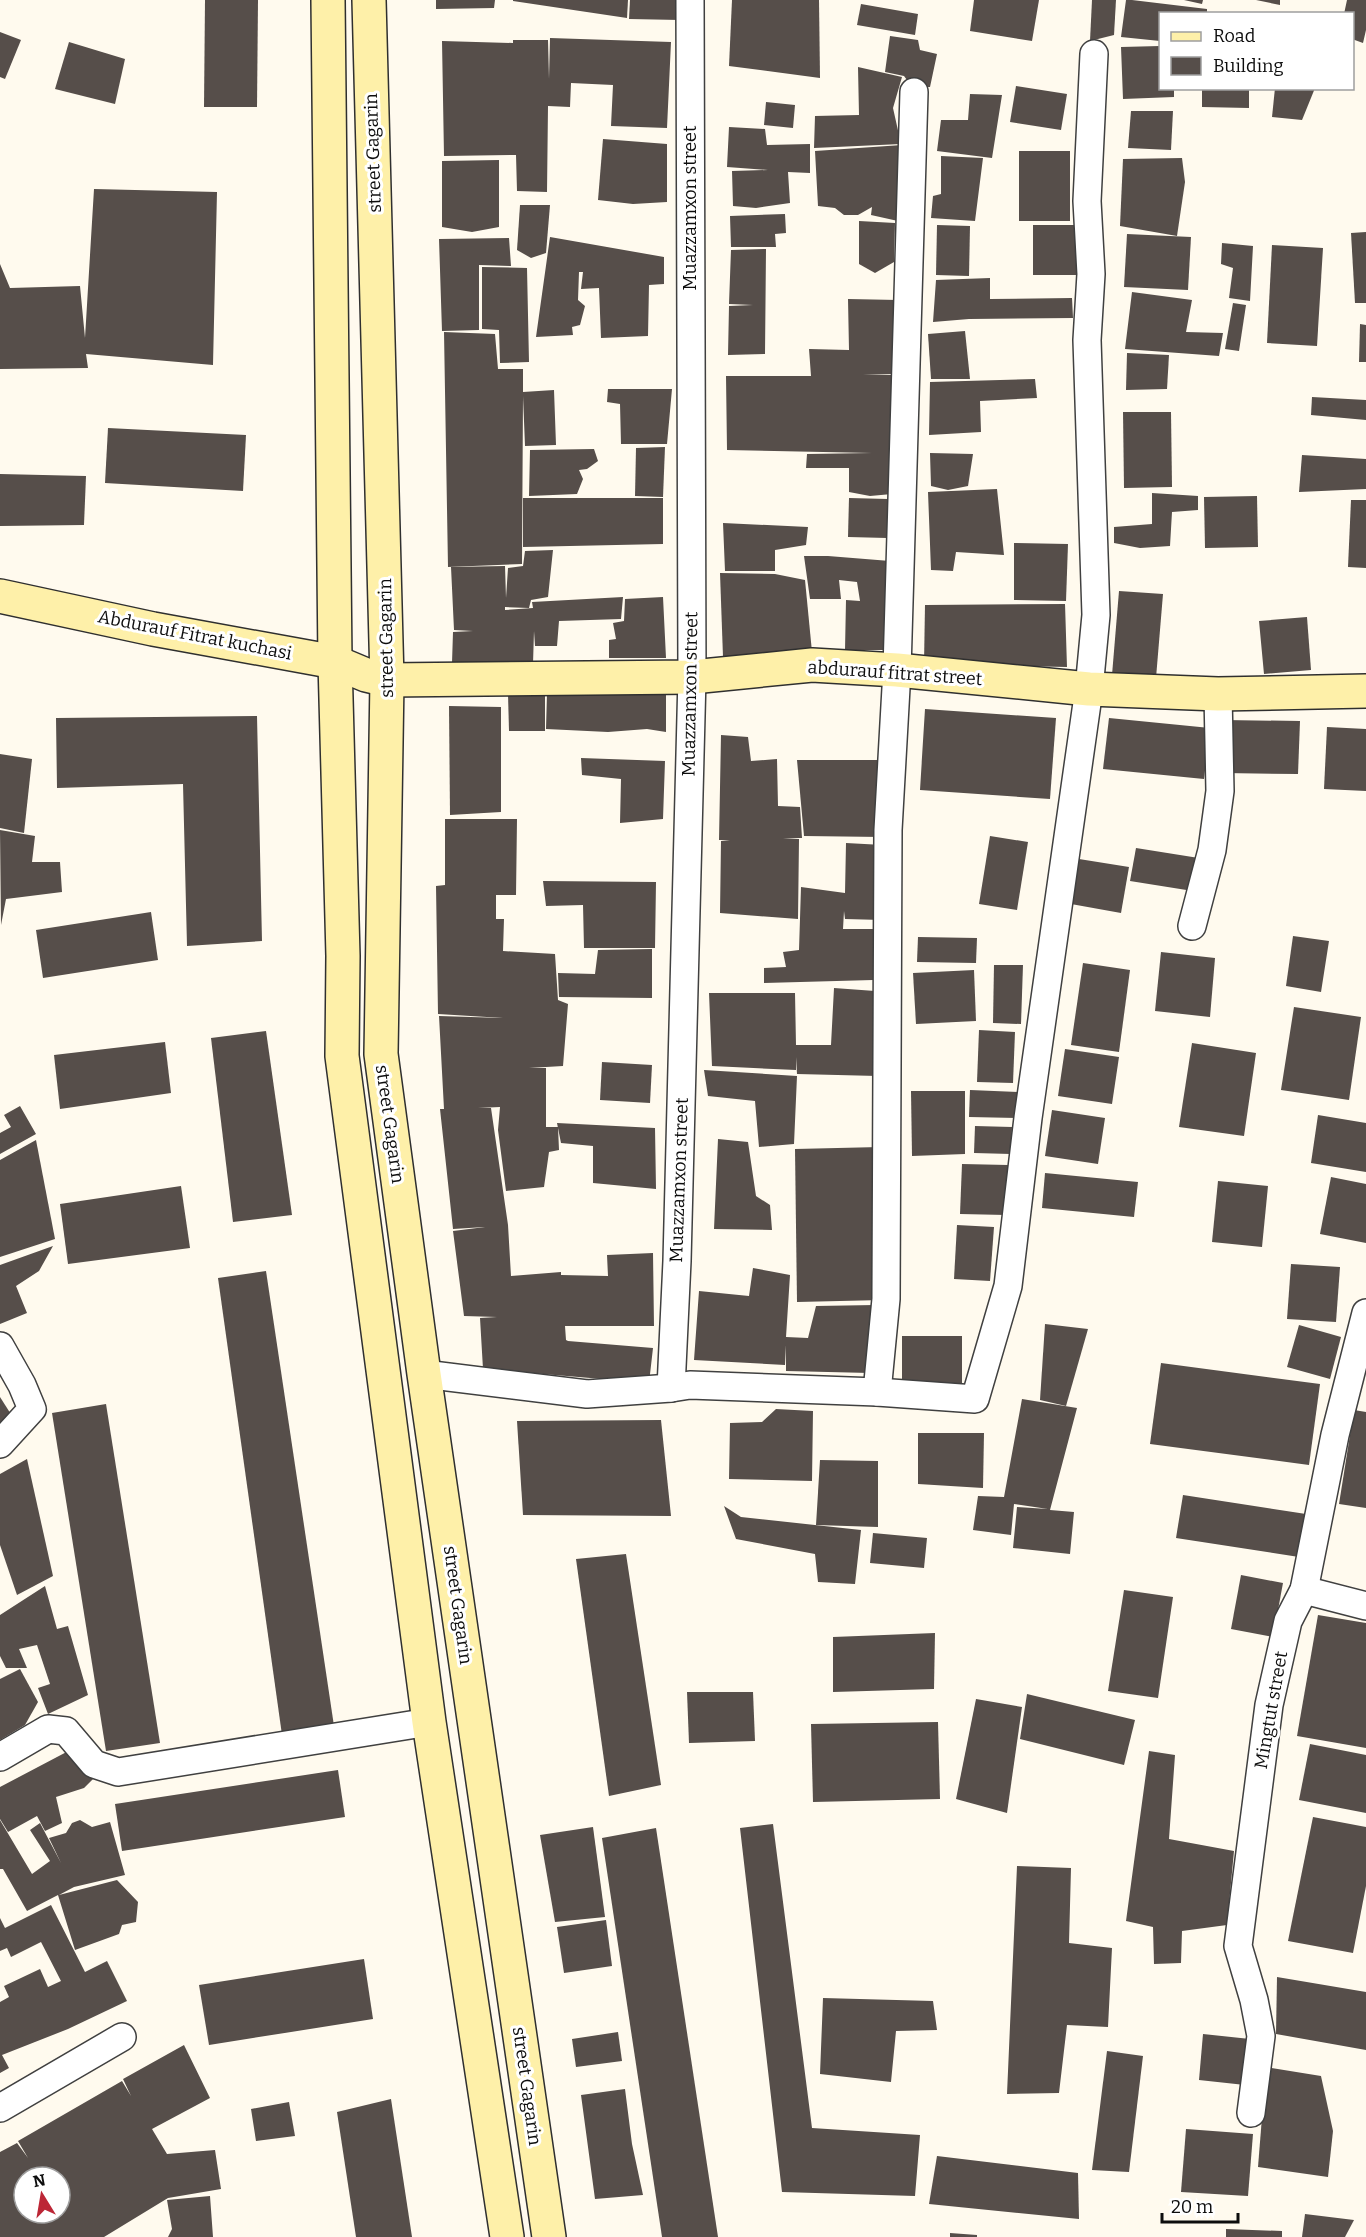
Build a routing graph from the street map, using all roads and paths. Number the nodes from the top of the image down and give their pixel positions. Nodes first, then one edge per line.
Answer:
1 (328, 0) edge
2 (369, 0) edge
3 (690, 0) edge
4 (1094, 54) dead end
5 (914, 92) dead end
6 (0, 596) edge
7 (335, 662) junction
8 (897, 670) junction
9 (692, 677) junction
10 (387, 680) junction
11 (1089, 689) junction
12 (1366, 691) edge
13 (1218, 694) junction
14 (1192, 927) dead end
15 (1365, 1316) edge
16 (0, 1346) edge
17 (424, 1374) junction
18 (671, 1388) junction
19 (877, 1392) junction
20 (0, 1444) edge
21 (1304, 1590) junction
22 (1366, 1605) edge
23 (429, 1722) junction
24 (0, 1756) edge
25 (122, 2037) dead end
26 (0, 2108) edge
27 (1251, 2113) dead end
28 (507, 2237) edge
29 (549, 2237) edge

1 - 7 main road
2 - 10 main road, street Gagarin
3 - 9 street, Muazzamxon street
4 - 11 street
5 - 8 street
6 - 7 main road, Abdurauf Fitrat kuchasi
7 - 10 main road, Abdurauf Fitrat kuchasi
7 - 23 main road
8 - 9 main road, abdurauf fitrat street
8 - 11 main road, abdurauf fitrat street
8 - 19 street
9 - 10 main road, abdurauf fitrat street
9 - 18 street, Muazzamxon street
10 - 17 main road, street Gagarin
11 - 13 main road, abdurauf fitrat street
11 - 19 street
12 - 13 main road, abdurauf fitrat street
13 - 14 street
15 - 21 street, Mingtut street
16 - 20 street
17 - 18 street
17 - 29 main road, street Gagarin
18 - 19 street
21 - 22 street
21 - 27 street, Mingtut street
23 - 24 street
23 - 28 main road
25 - 26 street

